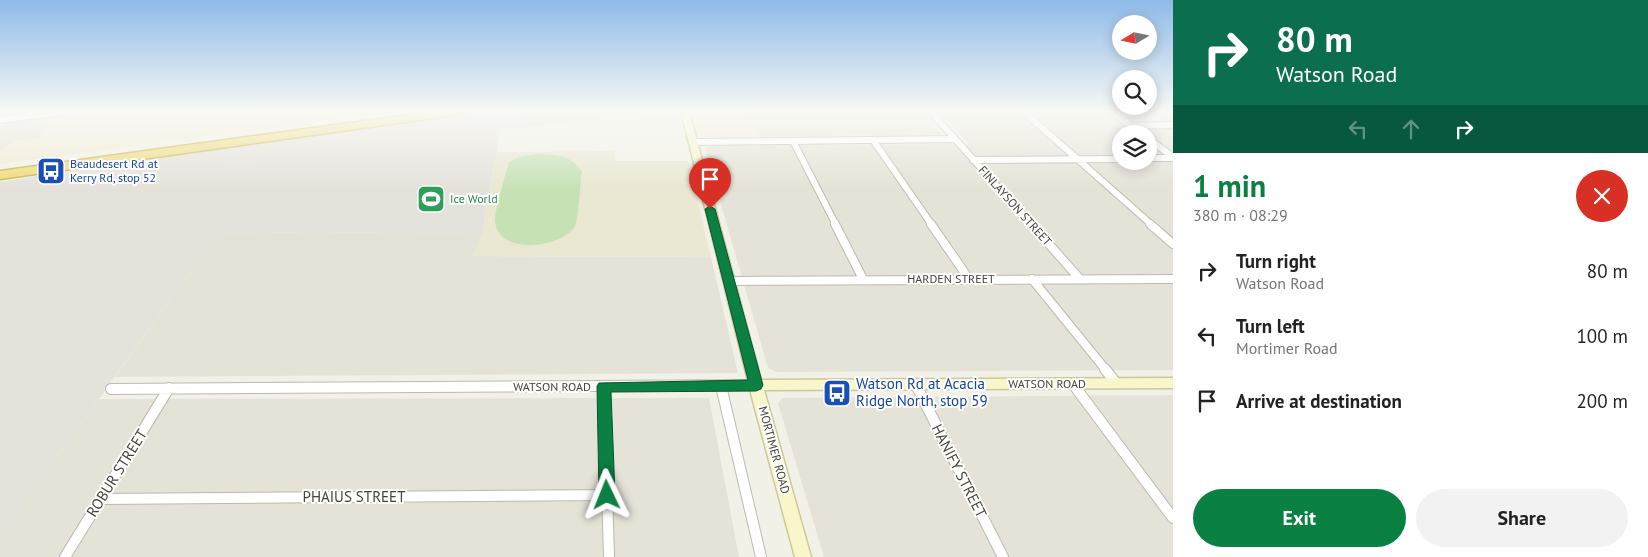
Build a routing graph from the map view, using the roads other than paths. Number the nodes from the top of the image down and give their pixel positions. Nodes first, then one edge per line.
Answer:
1 (242, 137) edge
2 (274, 137) edge
3 (691, 137) edge
4 (952, 137) edge
5 (1052, 137) edge
6 (873, 140) junction
7 (955, 140) junction
8 (793, 141) junction
9 (692, 142) junction
10 (1157, 145) edge
11 (1112, 158) edge
12 (1157, 158) edge
13 (1173, 158) edge
14 (1077, 159) junction
15 (973, 160) junction
16 (0, 170) edge
17 (0, 175) edge
18 (1173, 244) edge
19 (863, 279) junction
20 (969, 279) junction
21 (1032, 279) junction
22 (1080, 279) junction
23 (1173, 279) edge
24 (729, 281) junction
25 (1116, 383) junction
26 (1173, 383) edge
27 (1073, 384) junction
28 (756, 385) junction
29 (916, 385) junction
30 (604, 386) junction
31 (721, 386) junction
32 (169, 388) junction
33 (111, 389) dead end
34 (607, 495) junction
35 (101, 499) junction
36 (1173, 518) edge
37 (65, 557) edge
38 (609, 557) edge
39 (761, 557) edge
40 (803, 557) edge
41 (1003, 557) edge

1 - 16 highway
2 - 17 highway
3 - 9 main road, MORTIMER ROAD
4 - 7 street, FINLAYSON STREET
5 - 14 street
6 - 7 street
6 - 8 street
6 - 20 street
7 - 15 street, FINLAYSON STREET
8 - 9 street
8 - 19 street
9 - 24 main road, MORTIMER ROAD
10 - 13 street
11 - 14 street
12 - 13 street
14 - 15 street
14 - 18 street
15 - 22 street, FINLAYSON STREET
19 - 20 street, HARDEN STREET
19 - 24 street, HARDEN STREET
20 - 21 street, HARDEN STREET
21 - 22 street, HARDEN STREET
21 - 25 street
22 - 23 street, HARDEN STREET
24 - 28 main road, MORTIMER ROAD
25 - 26 main road, WATSON ROAD
25 - 27 main road, WATSON ROAD
27 - 29 main road, WATSON ROAD
27 - 36 street
28 - 29 main road, WATSON ROAD
28 - 31 street, WATSON ROAD
28 - 40 main road, MORTIMER ROAD
29 - 41 street, HANIFY STREET
30 - 31 street, WATSON ROAD
30 - 32 street, WATSON ROAD
30 - 34 street
31 - 39 street
32 - 33 street, WATSON ROAD
32 - 35 street, ROBUR STREET
34 - 35 street, PHAIUS STREET
34 - 38 street
35 - 37 street, ROBUR STREET

